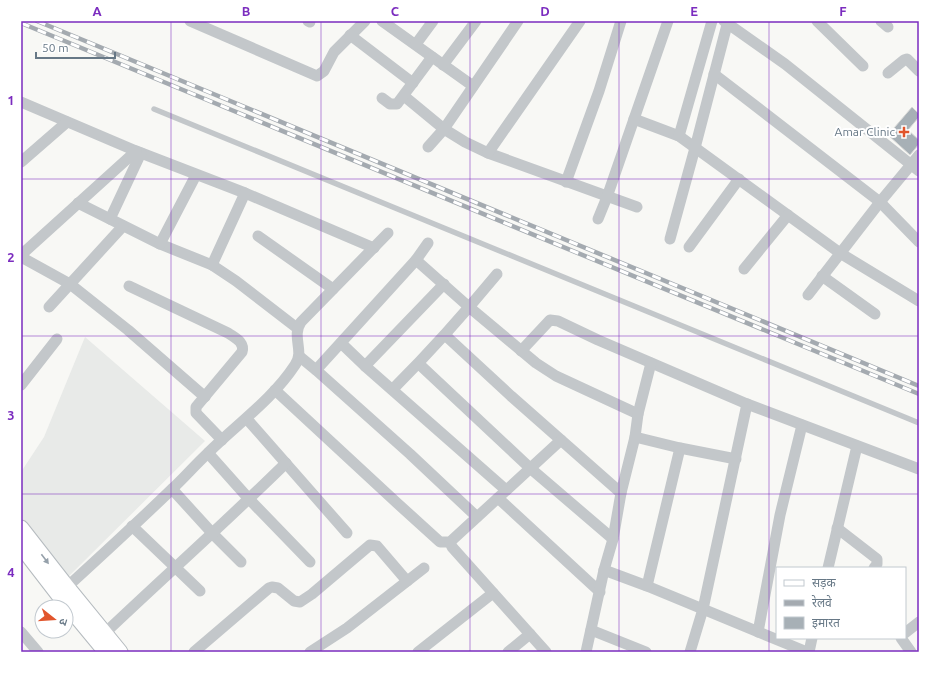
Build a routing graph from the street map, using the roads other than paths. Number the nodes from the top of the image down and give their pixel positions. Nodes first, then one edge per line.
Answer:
1 (192, 21) edge
2 (365, 21) edge
3 (382, 21) edge
4 (433, 21) edge
5 (476, 21) edge
6 (518, 21) edge
7 (580, 21) edge
8 (620, 21) edge
9 (712, 21) edge
10 (817, 21) edge
11 (666, 22) edge
12 (726, 22) edge
13 (350, 36) junction
14 (416, 44) junction
15 (432, 57) junction
16 (443, 65) junction
17 (863, 66) dead end
18 (919, 71) edge
19 (888, 73) dead end
20 (714, 74) junction
21 (413, 83) junction
22 (473, 86) junction
23 (404, 96) junction
24 (382, 98) dead end
25 (21, 102) edge
26 (154, 109) dead end
27 (634, 119) junction
28 (68, 122) junction
29 (444, 129) junction
30 (679, 136) junction
31 (428, 147) dead end
32 (695, 148) junction
33 (139, 152) junction
34 (488, 153) junction
35 (919, 155) edge
36 (21, 162) edge
37 (915, 167) edge
38 (196, 175) junction
39 (739, 179) junction
40 (566, 182) junction
41 (245, 193) junction
42 (607, 197) junction
43 (880, 202) junction
44 (78, 203) junction
45 (637, 207) dead end
46 (788, 215) junction
47 (598, 218) dead end
48 (110, 219) junction
49 (123, 226) junction
50 (388, 233) dead end
51 (258, 236) dead end
52 (670, 239) dead end
53 (919, 242) edge
54 (428, 243) dead end
55 (160, 244) junction
56 (689, 247) dead end
57 (374, 248) junction
58 (840, 253) junction
59 (21, 256) edge
60 (416, 260) junction
61 (212, 265) junction
62 (744, 269) dead end
63 (497, 274) dead end
64 (822, 276) junction
65 (70, 284) junction
66 (444, 284) junction
67 (130, 286) dead end
68 (333, 289) junction
69 (808, 295) dead end
70 (919, 301) edge
71 (49, 307) dead end
72 (469, 307) junction
73 (875, 314) dead end
74 (297, 328) junction
75 (445, 335) junction
76 (57, 339) dead end
77 (341, 343) junction
78 (521, 351) junction
79 (299, 356) junction
80 (651, 363) junction
81 (419, 364) junction
82 (366, 366) junction
83 (316, 370) junction
84 (21, 386) edge
85 (393, 389) junction
86 (275, 390) junction
87 (205, 397) junction
88 (747, 404) junction
89 (638, 414) junction
90 (247, 419) junction
91 (919, 423) edge
92 (802, 425) junction
93 (635, 437) junction
94 (222, 440) junction
95 (561, 440) junction
96 (857, 446) junction
97 (680, 448) junction
98 (208, 452) junction
99 (736, 459) junction
100 (286, 463) junction
101 (530, 468) junction
102 (919, 469) edge
103 (172, 489) junction
104 (506, 490) junction
105 (621, 493) junction
106 (498, 498) junction
107 (250, 499) junction
108 (477, 517) junction
109 (132, 526) junction
110 (21, 528) edge
111 (838, 528) junction
112 (347, 533) dead end
113 (212, 534) junction
114 (613, 539) junction
115 (450, 542) junction
116 (21, 546) edge
117 (241, 562) dead end
118 (310, 562) dead end
119 (175, 567) junction
120 (828, 567) edge
121 (875, 567) edge
122 (424, 568) dead end
123 (604, 570) junction
124 (407, 581) junction
125 (647, 586) junction
126 (67, 587) junction
127 (200, 591) dead end
128 (600, 592) junction
129 (493, 593) junction
130 (703, 609) junction
131 (919, 622) edge
132 (591, 630) junction
133 (21, 632) edge
134 (758, 632) junction
135 (906, 632) edge
136 (105, 633) junction
137 (530, 634) junction
138 (812, 639) edge
139 (901, 639) edge
140 (38, 652) edge
141 (106, 652) edge
142 (120, 652) edge
143 (194, 652) edge
144 (310, 652) edge
145 (418, 652) edge
146 (508, 652) edge
147 (546, 652) edge
148 (586, 652) edge
149 (646, 652) edge
150 (690, 652) edge
151 (808, 652) edge
152 (911, 652) edge

1 - 13 street
2 - 13 street
3 - 14 street
4 - 14 street
5 - 16 street
6 - 22 street
7 - 34 street
8 - 40 street
9 - 30 street
10 - 17 street
11 - 27 street
12 - 20 street
12 - 37 street
13 - 21 street
14 - 15 street
15 - 16 street
15 - 21 street
16 - 22 street
18 - 19 street
20 - 32 street
20 - 43 street
21 - 23 street
22 - 29 street
23 - 24 street
23 - 29 street
25 - 28 street
26 - 91 lane
27 - 30 street
27 - 42 street
28 - 33 street
28 - 36 street
29 - 31 street
29 - 34 street
30 - 32 street
32 - 39 street
32 - 52 street
33 - 38 street
33 - 44 street
33 - 48 street
34 - 40 street
35 - 37 street
37 - 43 street
38 - 41 street
38 - 55 street
39 - 46 street
39 - 56 street
40 - 42 street
41 - 57 street
41 - 61 street
42 - 45 street
42 - 47 street
43 - 53 street
43 - 58 street
44 - 48 street
44 - 59 street
46 - 58 street
46 - 62 street
48 - 49 street
49 - 55 street
49 - 65 street
50 - 57 street
51 - 68 street
54 - 60 street
55 - 61 street
57 - 68 street
58 - 64 street
58 - 70 street
59 - 65 street
60 - 66 street
60 - 77 street
61 - 74 street
63 - 72 street
64 - 69 street
64 - 73 street
65 - 71 street
65 - 87 street
66 - 72 street
66 - 82 street
67 - 87 street
68 - 74 street
72 - 75 street
72 - 78 street
74 - 79 street
75 - 81 street
75 - 95 street
76 - 84 street
77 - 82 street
77 - 83 street
78 - 80 street
78 - 89 street
79 - 83 street
79 - 86 street
80 - 88 street
80 - 89 street
81 - 85 street
81 - 101 street
82 - 85 street
83 - 108 street
85 - 104 street
86 - 90 street
86 - 115 street
87 - 94 street
88 - 92 street
88 - 99 street
89 - 93 street
90 - 94 street
90 - 100 street
92 - 96 street
92 - 134 street
93 - 97 street
93 - 105 street
94 - 98 street
95 - 101 street
95 - 105 street
96 - 102 street
96 - 111 street
97 - 99 street
97 - 125 street
98 - 103 street
98 - 107 street
99 - 130 street
100 - 107 street
100 - 112 street
101 - 104 street
101 - 114 street
103 - 109 street
103 - 113 street
104 - 106 street
105 - 114 street
106 - 108 street
106 - 128 street
107 - 113 street
107 - 118 street
108 - 115 street
109 - 119 street
109 - 126 street
110 -> 126 main road
111 - 120 street
111 - 121 street
113 - 117 street
113 - 119 street
114 - 123 street
115 - 129 street
116 - 141 main road
119 - 127 street
119 - 136 street
122 - 124 street
123 - 125 street
123 - 128 street
124 - 143 street
124 - 144 street
125 - 130 street
126 - 136 main road
128 - 132 street
129 - 137 street
129 - 145 street
130 - 134 street
130 - 150 street
131 - 135 street
132 - 148 street
132 - 149 street
133 - 140 street
134 - 151 street
136 - 142 main road
137 - 146 street
137 - 147 street
138 - 151 street
139 - 152 street

